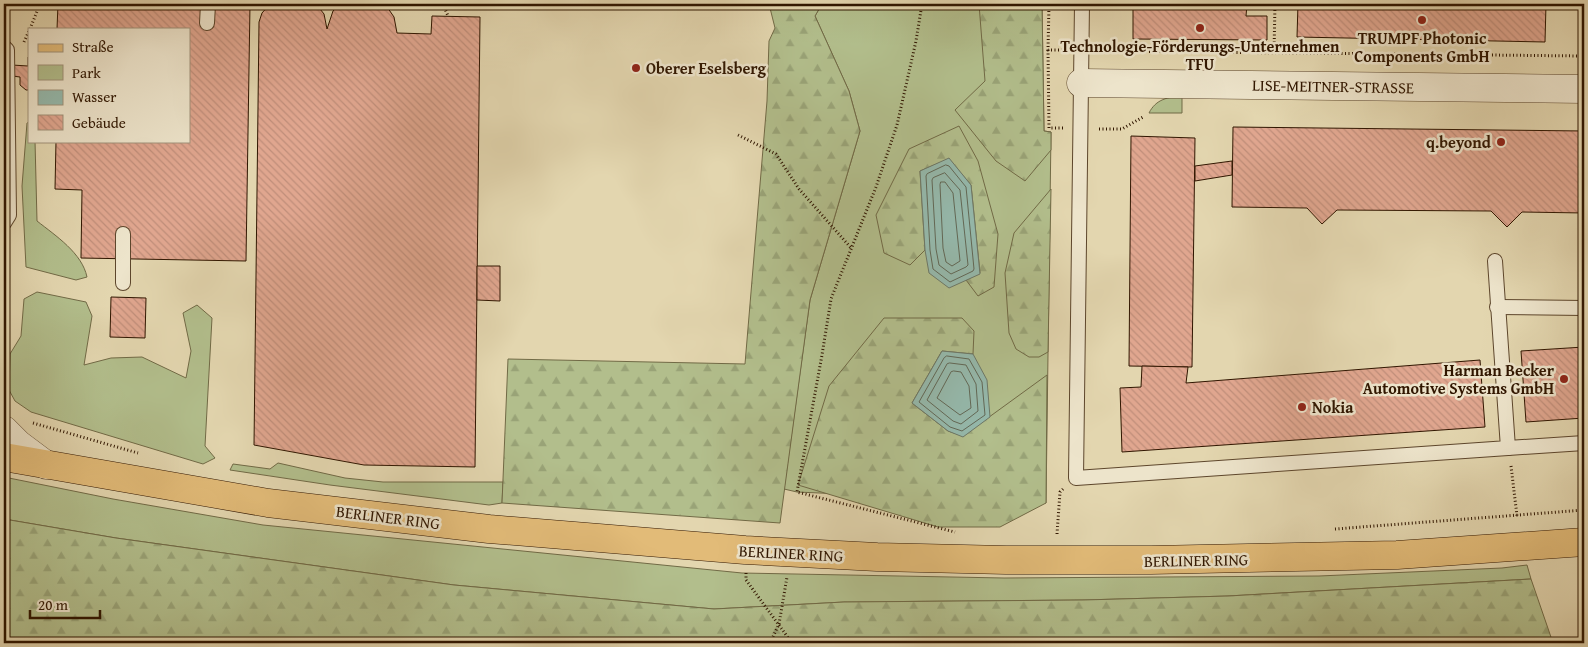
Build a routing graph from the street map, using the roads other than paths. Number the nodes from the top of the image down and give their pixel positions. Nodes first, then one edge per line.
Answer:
1 (208, 4) edge
2 (1082, 4) edge
3 (207, 23) dead end
4 (4, 47) edge
5 (1081, 83) junction
6 (1584, 89) edge
7 (4, 223) edge
8 (123, 234) dead end
9 (1494, 261) dead end
10 (123, 284) dead end
11 (1497, 307) junction
12 (1584, 308) edge
13 (4, 430) edge
14 (1584, 443) edge
15 (1508, 448) junction
16 (4, 457) edge
17 (46, 465) junction
18 (1584, 542) edge

1 - 3 lane
2 - 5 lane
4 - 7 lane
5 - 6 street, LISE-MEITNER-STRASSE
5 - 15 lane
8 - 10 lane
9 - 11 lane
11 - 12 lane
11 - 15 lane
13 - 17 street
14 - 15 lane
16 - 17 main road, BERLINER RING
17 - 18 main road, BERLINER RING

